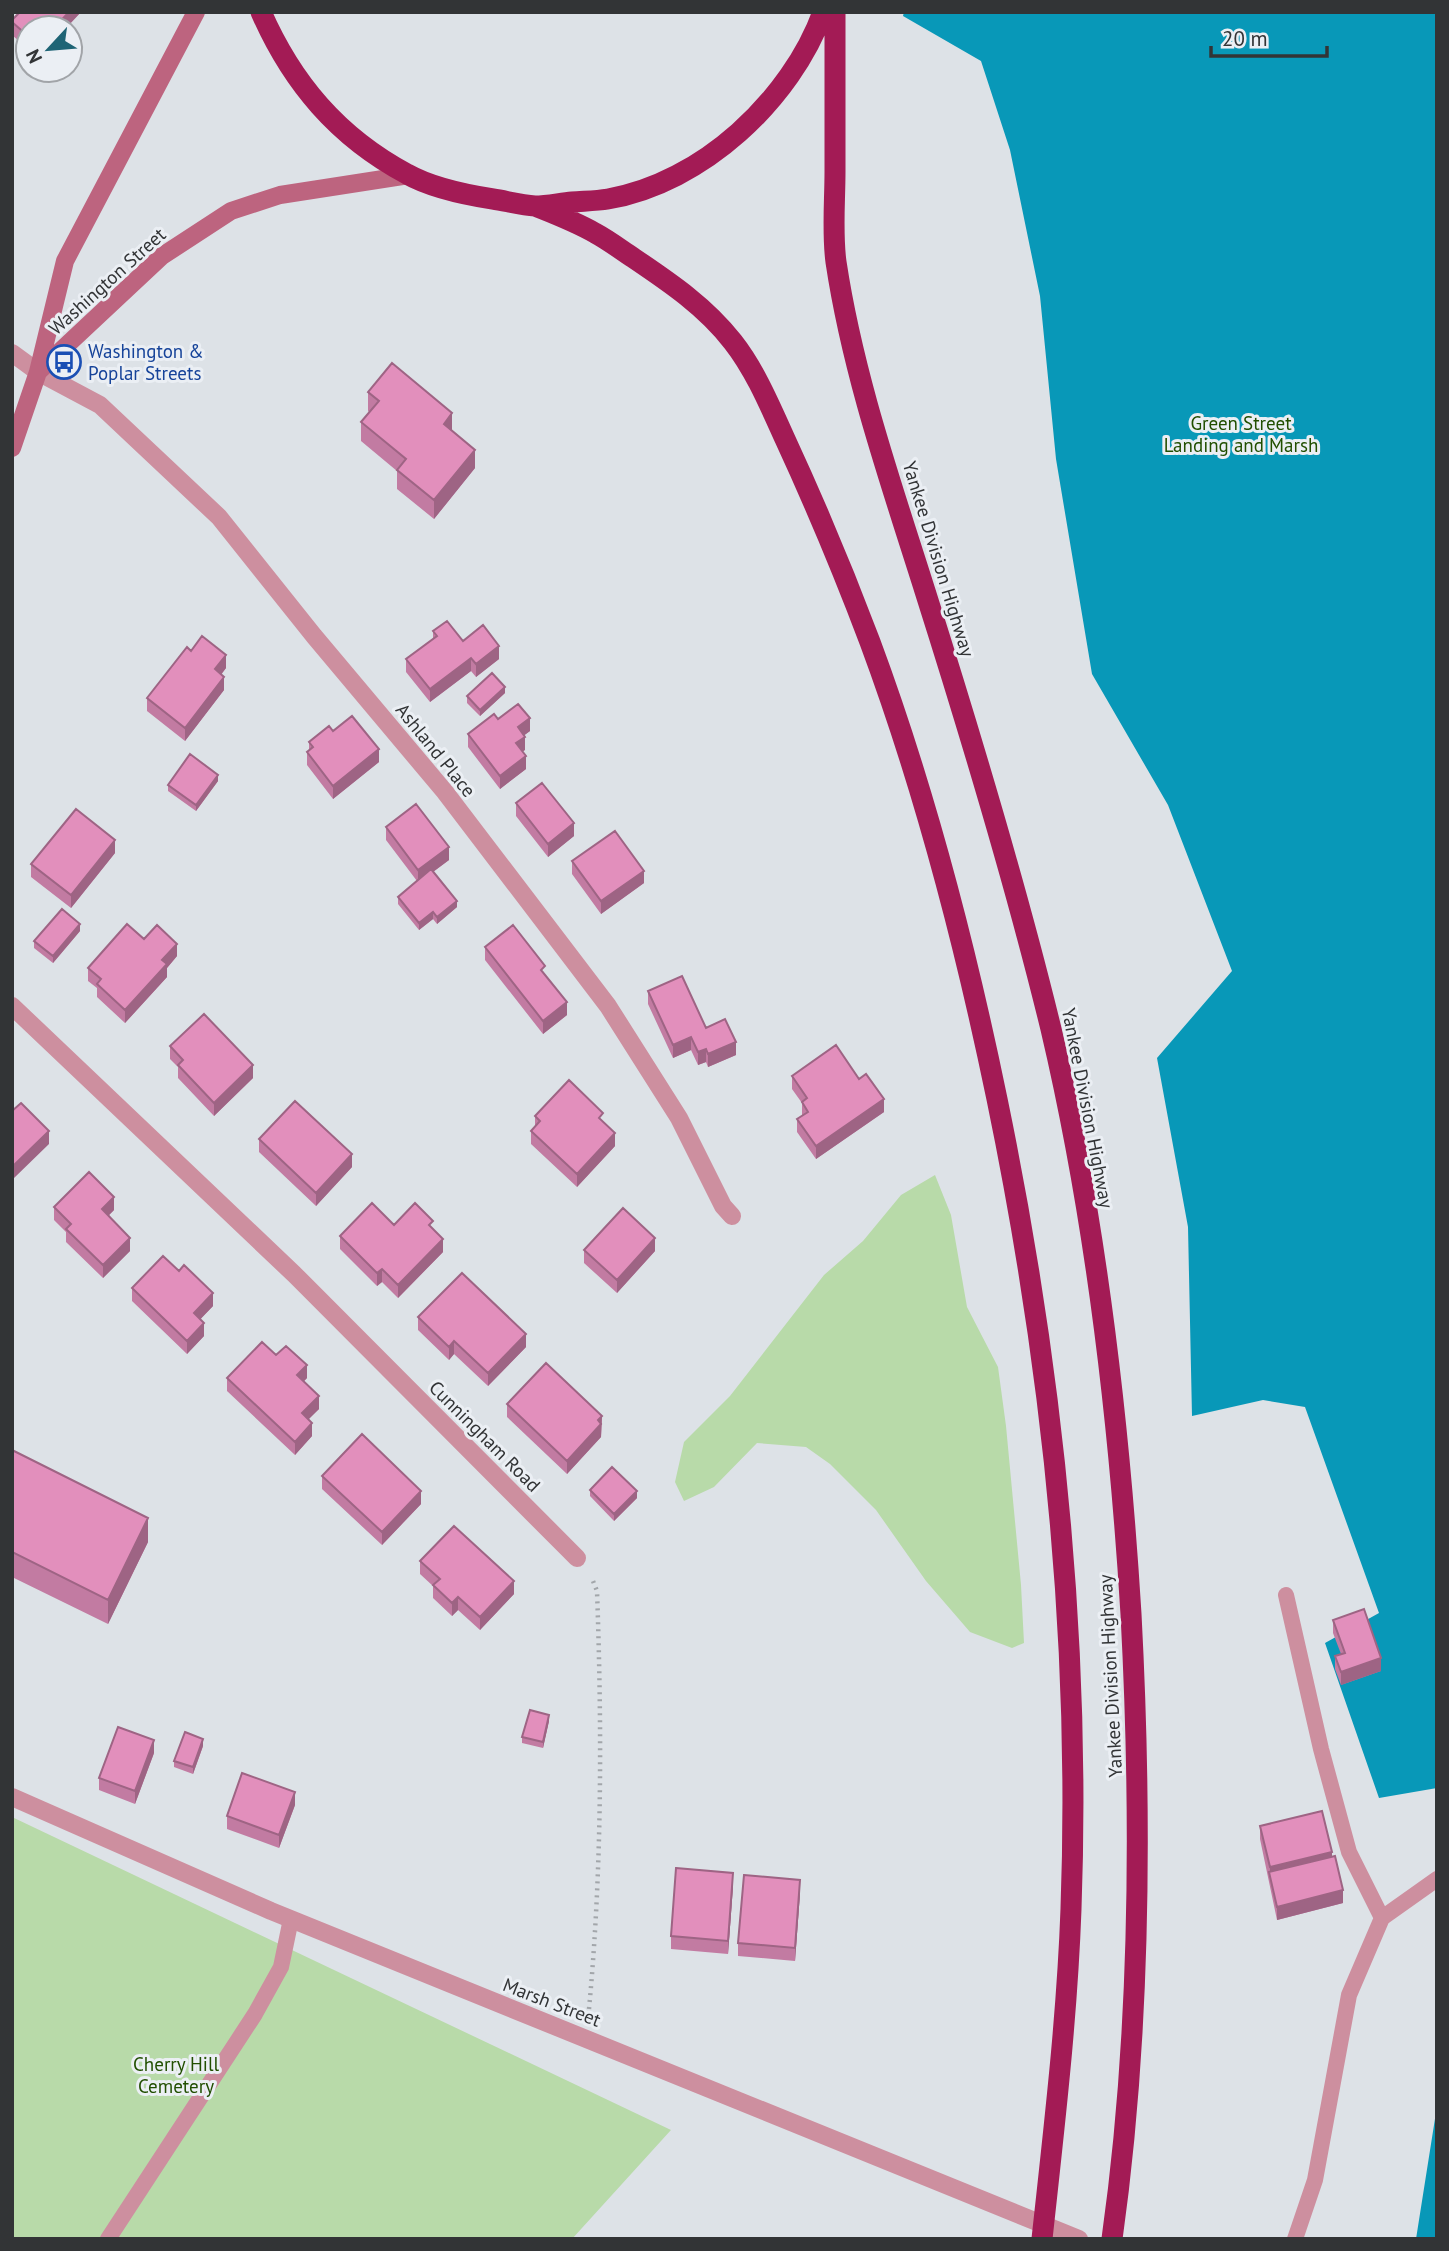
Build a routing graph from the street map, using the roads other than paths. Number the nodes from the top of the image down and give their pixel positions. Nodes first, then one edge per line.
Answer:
1 (196, 12) edge
2 (261, 12) edge
3 (823, 12) edge
4 (835, 12) edge
5 (409, 175) junction
6 (535, 206) junction
7 (12, 353) edge
8 (38, 372) junction
9 (12, 448) edge
10 (12, 1006) edge
11 (732, 1216) dead end
12 (577, 1558) road end
13 (1286, 1595) dead end
14 (12, 1797) edge
15 (1437, 1879) edge
16 (1381, 1918) junction
17 (291, 1919) junction
18 (108, 2239) edge
19 (1042, 2239) edge
20 (1079, 2239) edge
21 (1112, 2239) edge
22 (1295, 2239) edge

1 - 8 main road, Washington Street
2 - 5 highway
3 - 6 highway
4 - 21 highway, Yankee Division Highway
5 - 6 highway
5 - 8 main road, Washington Street
6 - 19 highway, Yankee Division Highway
7 - 8 street, Ashland Place
8 - 9 main road, Washington Street
8 - 11 street, Ashland Place
10 - 12 street, Cunningham Road
13 - 16 lane
14 - 17 street, Marsh Street
15 - 16 lane
16 - 22 lane
17 - 18 lane
17 - 20 street, Marsh Street

